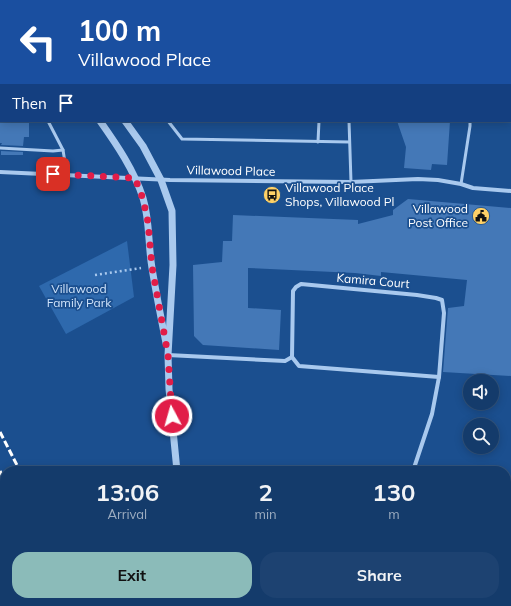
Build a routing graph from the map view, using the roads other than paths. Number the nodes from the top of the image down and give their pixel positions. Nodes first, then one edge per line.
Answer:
1 (49, 122) edge
2 (101, 122) edge
3 (126, 122) edge
4 (169, 122) edge
5 (319, 122) edge
6 (349, 122) edge
7 (470, 122) edge
8 (318, 142) junction
9 (349, 142) junction
10 (0, 148) edge
11 (63, 150) junction
12 (0, 172) edge
13 (67, 175) junction
14 (135, 178) junction
15 (161, 180) junction
16 (351, 182) junction
17 (461, 184) junction
18 (511, 191) edge
19 (168, 355) junction
20 (292, 357) junction
21 (439, 377) junction
22 (177, 466) edge
23 (415, 466) edge

1 - 11 lane
2 - 14 street
3 - 15 street
4 - 8 lane
5 - 8 lane
6 - 9 lane
7 - 17 lane
8 - 9 lane
9 - 16 lane
10 - 11 lane
11 - 13 lane
12 - 13 street, Villawood Place
13 - 14 street, Villawood Place
14 - 15 street, Villawood Place
14 - 19 street
15 - 16 street, Villawood Place
15 - 19 street
16 - 17 street, Villawood Place
17 - 18 street, Villawood Place
19 - 20 street
19 - 22 street
20 - 21 street
20 - 21 street, Kamira Court
21 - 23 street, Kamira Court

